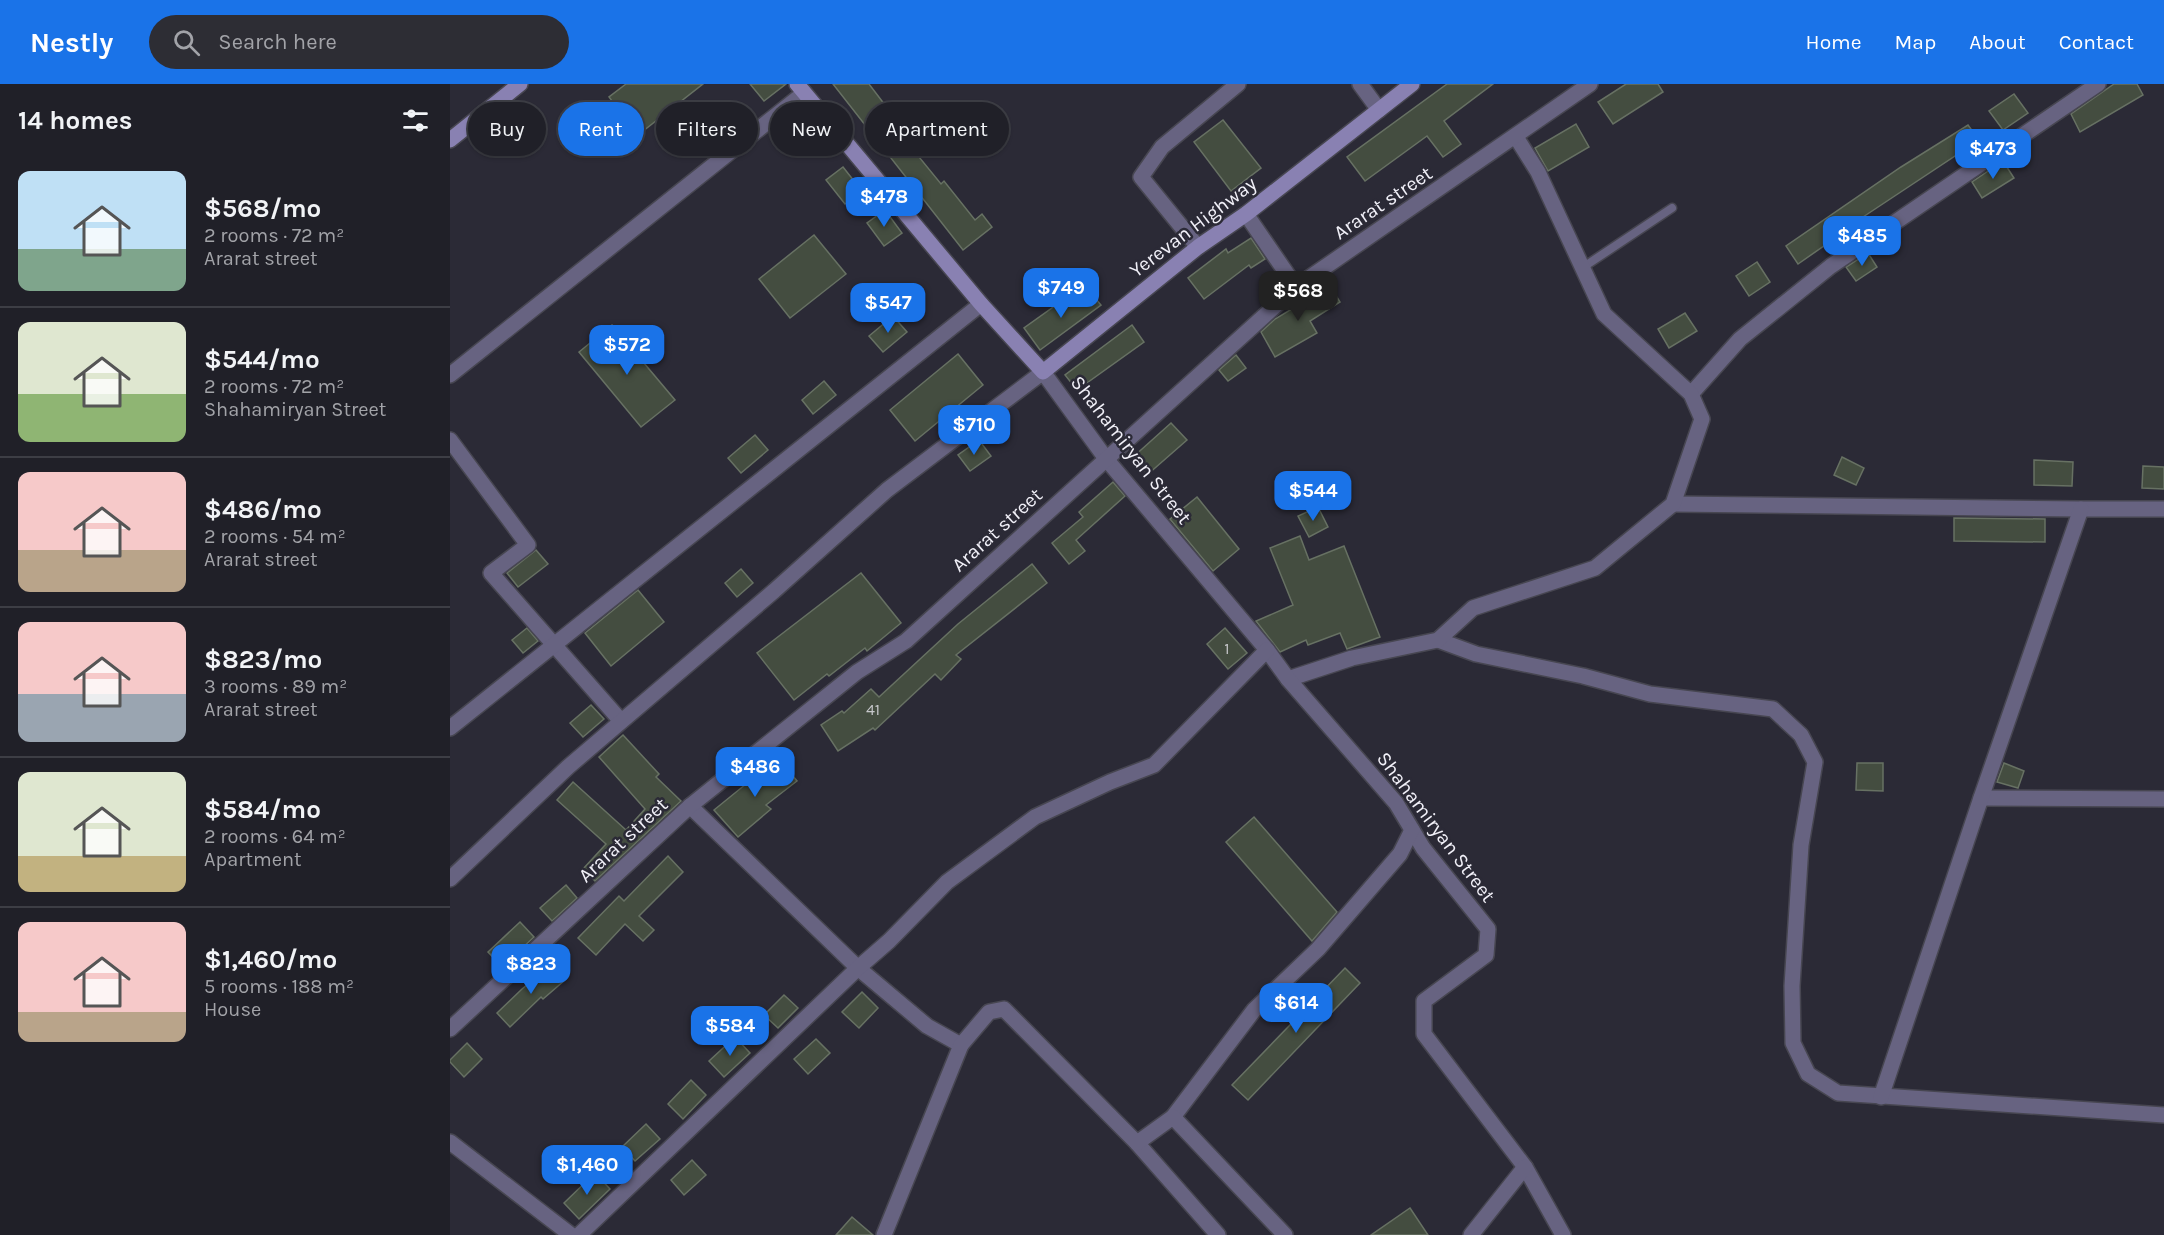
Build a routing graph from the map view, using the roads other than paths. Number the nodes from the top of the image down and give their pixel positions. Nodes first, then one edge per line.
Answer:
1 (520, 84) edge
2 (1238, 84) edge
3 (1360, 84) edge
4 (1412, 84) edge
5 (1590, 84) edge
6 (2098, 84) edge
7 (801, 88) edge
8 (1379, 110) junction
9 (1516, 137) junction
10 (450, 140) edge
11 (1672, 208) dead end
12 (1246, 214) junction
13 (1198, 247) junction
14 (1582, 267) junction
15 (1296, 287) junction
16 (981, 304) junction
17 (1043, 372) junction
18 (450, 375) edge
19 (1691, 394) junction
20 (450, 441) edge
21 (1107, 460) junction
22 (1673, 504) junction
23 (2164, 508) edge
24 (2081, 509) junction
25 (1438, 640) junction
26 (554, 646) junction
27 (1267, 650) junction
28 (1288, 680) junction
29 (621, 721) junction
30 (450, 728) edge
31 (1981, 798) junction
32 (2164, 800) edge
33 (690, 806) junction
34 (1412, 830) junction
35 (450, 879) edge
36 (858, 968) junction
37 (450, 1029) edge
38 (962, 1045) junction
39 (1881, 1097) junction
40 (2164, 1115) edge
41 (1173, 1117) junction
42 (450, 1143) edge
43 (1137, 1143) junction
44 (1525, 1167) junction
45 (571, 1235) edge
46 (579, 1235) edge
47 (884, 1235) edge
48 (1218, 1235) edge
49 (1284, 1235) edge
50 (1471, 1235) edge
51 (1563, 1235) edge

1 - 10 main road
2 - 13 street
3 - 8 street
4 - 8 main road, Yerevan Highway
5 - 9 street, Ararat street
6 - 19 street
7 - 16 main road
7 - 18 street
8 - 12 main road, Yerevan Highway
9 - 14 street
9 - 15 street, Ararat street
11 - 14 lane
12 - 13 main road, Yerevan Highway
12 - 15 street
13 - 17 main road, Yerevan Highway
14 - 19 street
15 - 21 street, Ararat street
16 - 17 main road
16 - 26 street
17 - 21 street, Shahamiryan Street
17 - 29 street
19 - 22 street
20 - 26 street
21 - 27 street, Shahamiryan Street
21 - 33 street, Ararat street
22 - 24 street
22 - 25 street
23 - 24 street
24 - 31 street
25 - 28 street
25 - 39 street
26 - 29 street
26 - 30 street
27 - 28 street, Shahamiryan Street
27 - 36 street
28 - 34 street, Shahamiryan Street
29 - 35 street
31 - 32 street
31 - 39 street
33 - 36 street
33 - 37 street, Ararat street
34 - 41 street
34 - 44 street, Shahamiryan Street
36 - 38 street
36 - 46 street
38 - 43 street
38 - 47 street
39 - 40 street
41 - 43 street
41 - 49 street
42 - 45 street
43 - 48 street
44 - 50 street
44 - 51 street, Shahamiryan Street

